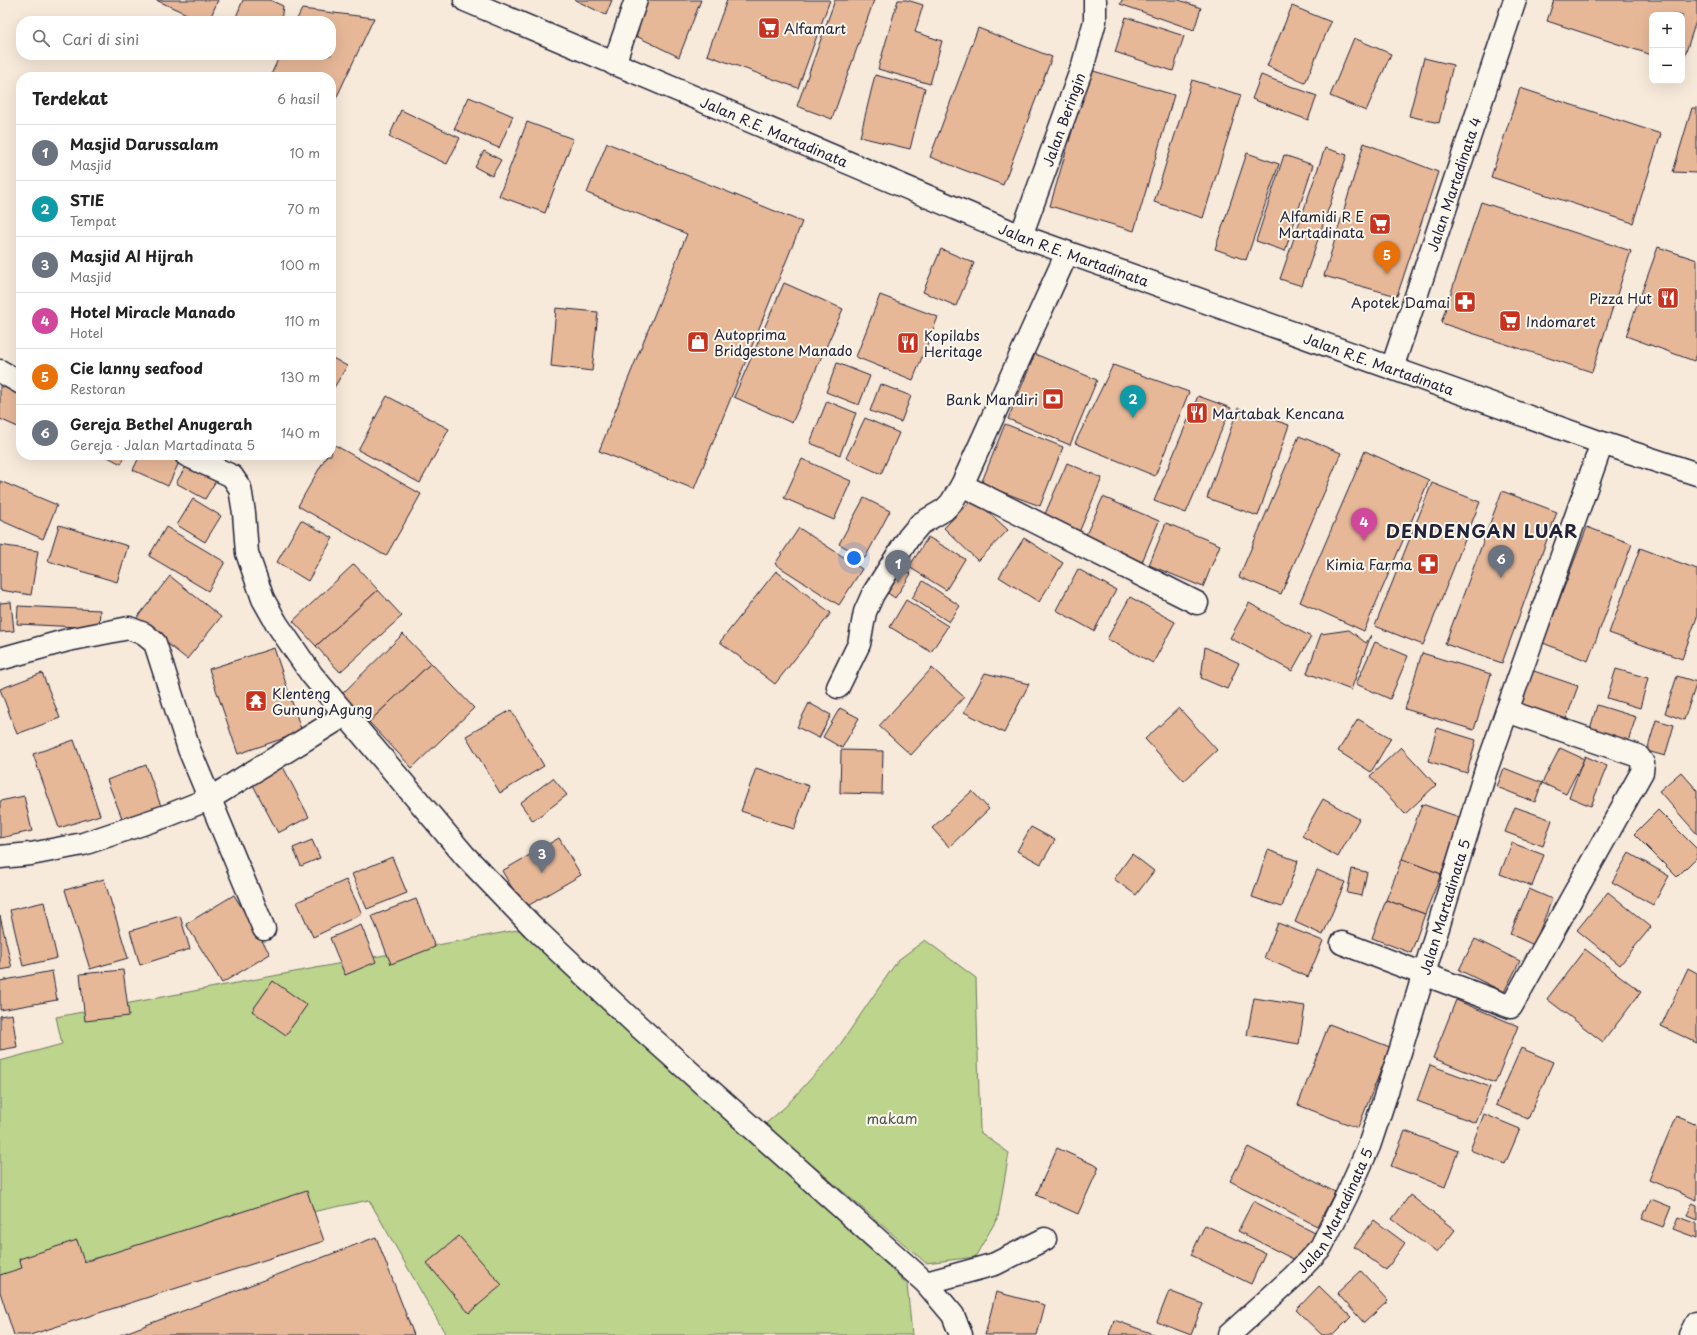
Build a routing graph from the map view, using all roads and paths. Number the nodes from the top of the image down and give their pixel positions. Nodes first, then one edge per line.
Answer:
1 (636, 0) edge
2 (1094, 0) edge
3 (1515, 0) edge
4 (473, 2) edge
5 (614, 64) junction
6 (1021, 236) junction
7 (1067, 252) junction
8 (1392, 368) junction
9 (0, 371) edge
10 (16, 380) edge
11 (1602, 443) junction
12 (197, 460) edge
13 (1697, 474) edge
14 (962, 485) junction
15 (1198, 603) dead end
16 (0, 659) edge
17 (838, 687) dead end
18 (1507, 711) junction
19 (346, 715) junction
20 (209, 799) junction
21 (0, 858) edge
22 (264, 929) dead end
23 (1342, 943) dead end
24 (1425, 973) junction
25 (1045, 1239) dead end
26 (926, 1283) junction
27 (1697, 1323) edge
28 (961, 1335) edge
29 (1229, 1335) edge
30 (1691, 1335) edge

1 - 5 main road
2 - 6 main road, Jalan Beringin
3 - 8 main road, Jalan Martadinata 4
4 - 5 main road, Jalan R.E. Martadinata
5 - 6 main road, Jalan R.E. Martadinata
6 - 7 main road, Jalan R.E. Martadinata
7 - 8 main road, Jalan R.E. Martadinata
7 - 14 main road
8 - 11 main road, Jalan R.E. Martadinata
9 - 10 main road
11 - 13 main road, Jalan R.E. Martadinata
11 - 18 main road, Jalan Martadinata 5
12 - 19 main road
14 - 15 main road
14 - 17 main road
16 - 20 main road
18 - 24 main road, Jalan Martadinata 5
18 - 24 main road
19 - 20 main road
19 - 26 main road
20 - 21 main road
20 - 22 main road
23 - 24 main road
24 - 29 main road, Jalan Martadinata 5
25 - 26 main road
26 - 28 main road
27 - 30 main road

